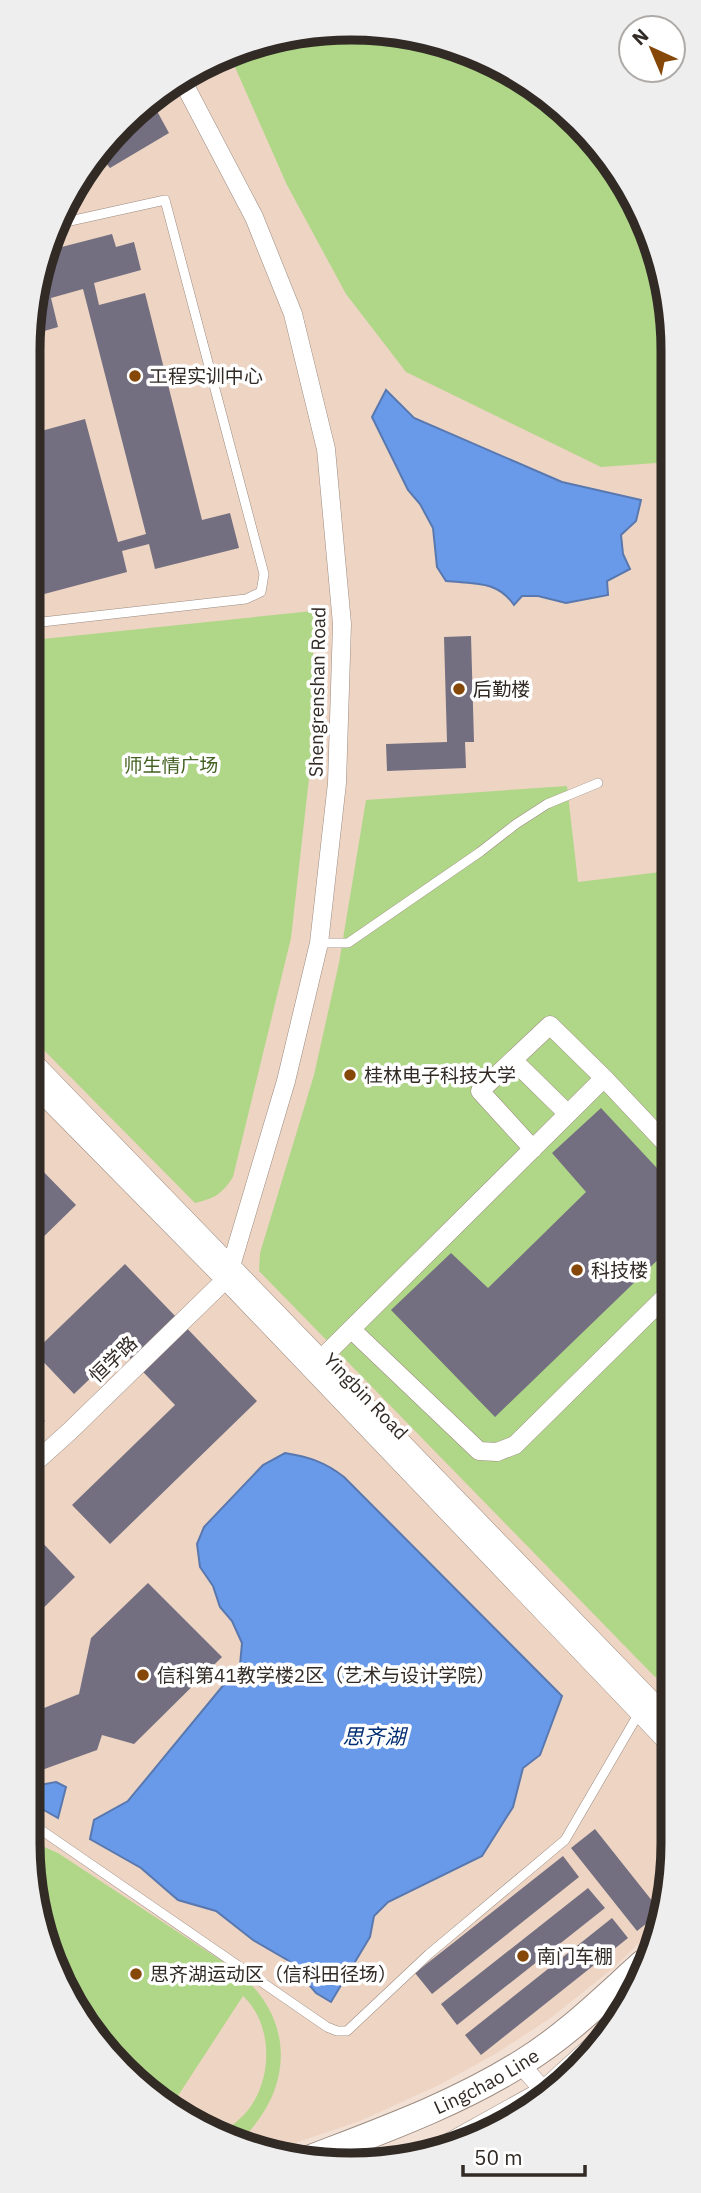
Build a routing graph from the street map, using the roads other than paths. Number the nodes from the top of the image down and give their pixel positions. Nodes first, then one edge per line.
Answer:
1 (186, 88) edge
2 (68, 221) edge
3 (40, 623) edge
4 (598, 783) dead end
5 (319, 943) junction
6 (513, 1060) junction
7 (40, 1069) edge
8 (604, 1078) junction
9 (40, 1092) edge
10 (568, 1114) junction
11 (661, 1139) edge
12 (533, 1149) junction
13 (228, 1273) junction
14 (661, 1301) edge
15 (351, 1329) junction
16 (321, 1359) junction
17 (40, 1457) edge
18 (661, 1710) edge
19 (639, 1713) junction
20 (661, 1736) edge
21 (40, 1829) edge
22 (632, 1973) edge
23 (520, 2064) junction
24 (541, 2087) edge
25 (327, 2152) edge

1 - 5 street, Shengrenshan Road
2 - 3 lane
4 - 5 lane
5 - 13 street, Shengrenshan Road
6 - 8 street
6 - 10 street
6 - 12 street
7 - 13 street, Yingbin Road
8 - 10 street
8 - 11 street
9 - 13 street, Yingbin Road
10 - 12 street
12 - 15 street
13 - 16 street, Yingbin Road
13 - 17 street, 恒学路
13 - 19 street, Yingbin Road
14 - 15 street
15 - 16 street
16 - 18 street, Yingbin Road
19 - 20 street, Yingbin Road
19 - 21 lane
22 - 23 main road, Lingchao Line
23 - 24 street
23 - 25 main road, Lingchao Line

